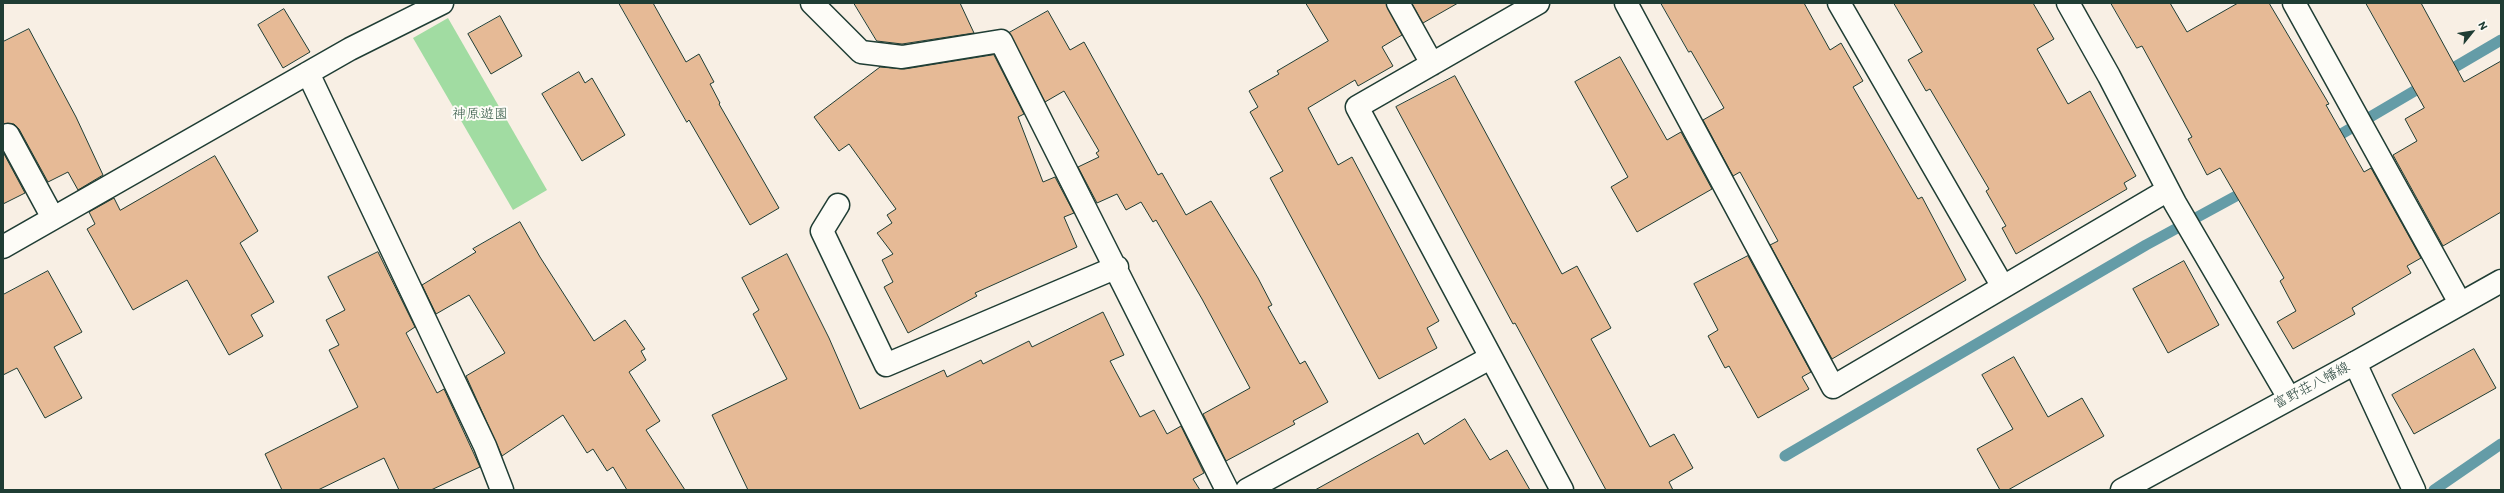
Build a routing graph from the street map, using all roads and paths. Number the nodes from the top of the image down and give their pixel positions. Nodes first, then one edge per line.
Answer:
1 (442, 3) edge
2 (812, 3) edge
3 (1398, 3) edge
4 (1538, 3) edge
5 (1626, 3) edge
6 (1839, 3) edge
7 (2068, 3) edge
8 (2294, 3) edge
9 (1432, 64) junction
10 (308, 73) junction
11 (8, 135) dead end
12 (2171, 196) junction
13 (838, 205) dead end
14 (53, 218) junction
15 (3, 247) edge
16 (1117, 267) junction
17 (2501, 280) edge
18 (2003, 287) junction
19 (2460, 303) junction
20 (1490, 358) junction
21 (2355, 363) junction
22 (2290, 398) junction
23 (502, 490) edge
24 (1227, 490) edge
25 (1247, 490) edge
26 (1562, 490) edge
27 (2122, 490) edge
28 (2414, 490) edge

1 - 10 street
2 - 16 street
3 - 9 street
4 - 9 street
5 - 18 street
6 - 18 street
7 - 12 street
8 - 19 street
9 - 20 street
10 - 14 street
10 - 23 street
11 - 14 street
12 - 18 street
12 - 22 street
13 - 16 street
14 - 15 street
16 - 24 street
17 - 19 street, 富野荘八幡線
19 - 21 street, 富野荘八幡線
20 - 25 street
20 - 26 street
21 - 22 street, 富野荘八幡線
21 - 28 street
22 - 27 street, 富野荘八幡線

